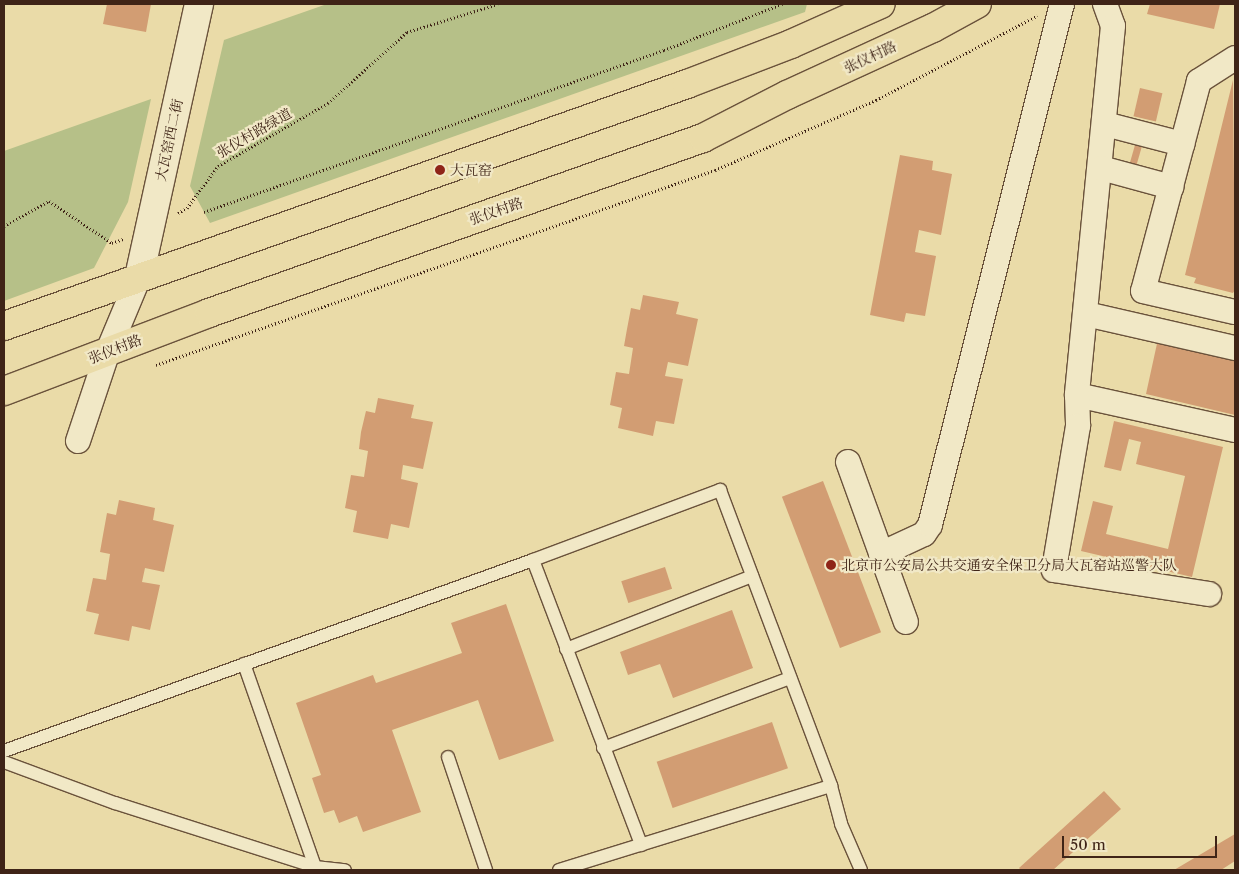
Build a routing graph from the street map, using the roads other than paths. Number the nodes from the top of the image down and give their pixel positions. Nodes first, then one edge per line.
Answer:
1 (199, 4) edge
2 (881, 4) edge
3 (977, 4) edge
4 (1105, 4) edge
5 (1053, 8) edge
6 (1235, 58) edge
7 (1105, 124) junction
8 (1182, 144) junction
9 (1101, 168) junction
10 (1171, 187) junction
11 (139, 277) junction
12 (1235, 312) edge
13 (1086, 314) junction
14 (4, 326) edge
15 (1235, 348) edge
16 (108, 351) junction
17 (4, 391) edge
18 (1077, 395) junction
19 (1235, 430) edge
20 (78, 441) dead end
21 (848, 462) dead end
22 (881, 554) junction
23 (533, 560) junction
24 (752, 576) junction
25 (1209, 594) dead end
26 (906, 622) dead end
27 (566, 649) junction
28 (244, 664) junction
29 (790, 678) junction
30 (603, 748) junction
31 (4, 751) edge
32 (448, 756) dead end
33 (4, 762) edge
34 (831, 786) junction
35 (641, 845) junction
36 (315, 867) junction
37 (345, 870) edge
38 (486, 870) edge
39 (558, 870) edge
40 (861, 870) edge

1 - 11 street, 大瓦窑西二街
2 - 11 main road
3 - 16 main road, 张仪村路
4 - 7 street
5 - 22 street
6 - 8 street
7 - 8 street
7 - 9 street
8 - 10 street
9 - 10 street
9 - 13 street
10 - 12 street
11 - 14 main road
11 - 16 street
13 - 15 street
13 - 18 street
16 - 17 main road, 张仪村路
16 - 20 street
18 - 19 street
18 - 25 street
21 - 22 street
22 - 26 street
23 - 24 lane
23 - 27 lane
23 - 28 lane
24 - 27 lane
24 - 29 lane
27 - 30 lane
28 - 31 lane
28 - 36 lane
29 - 30 lane
29 - 34 lane
30 - 35 lane
32 - 38 lane
33 - 36 lane
34 - 35 lane
34 - 40 lane
35 - 39 lane
36 - 37 lane

